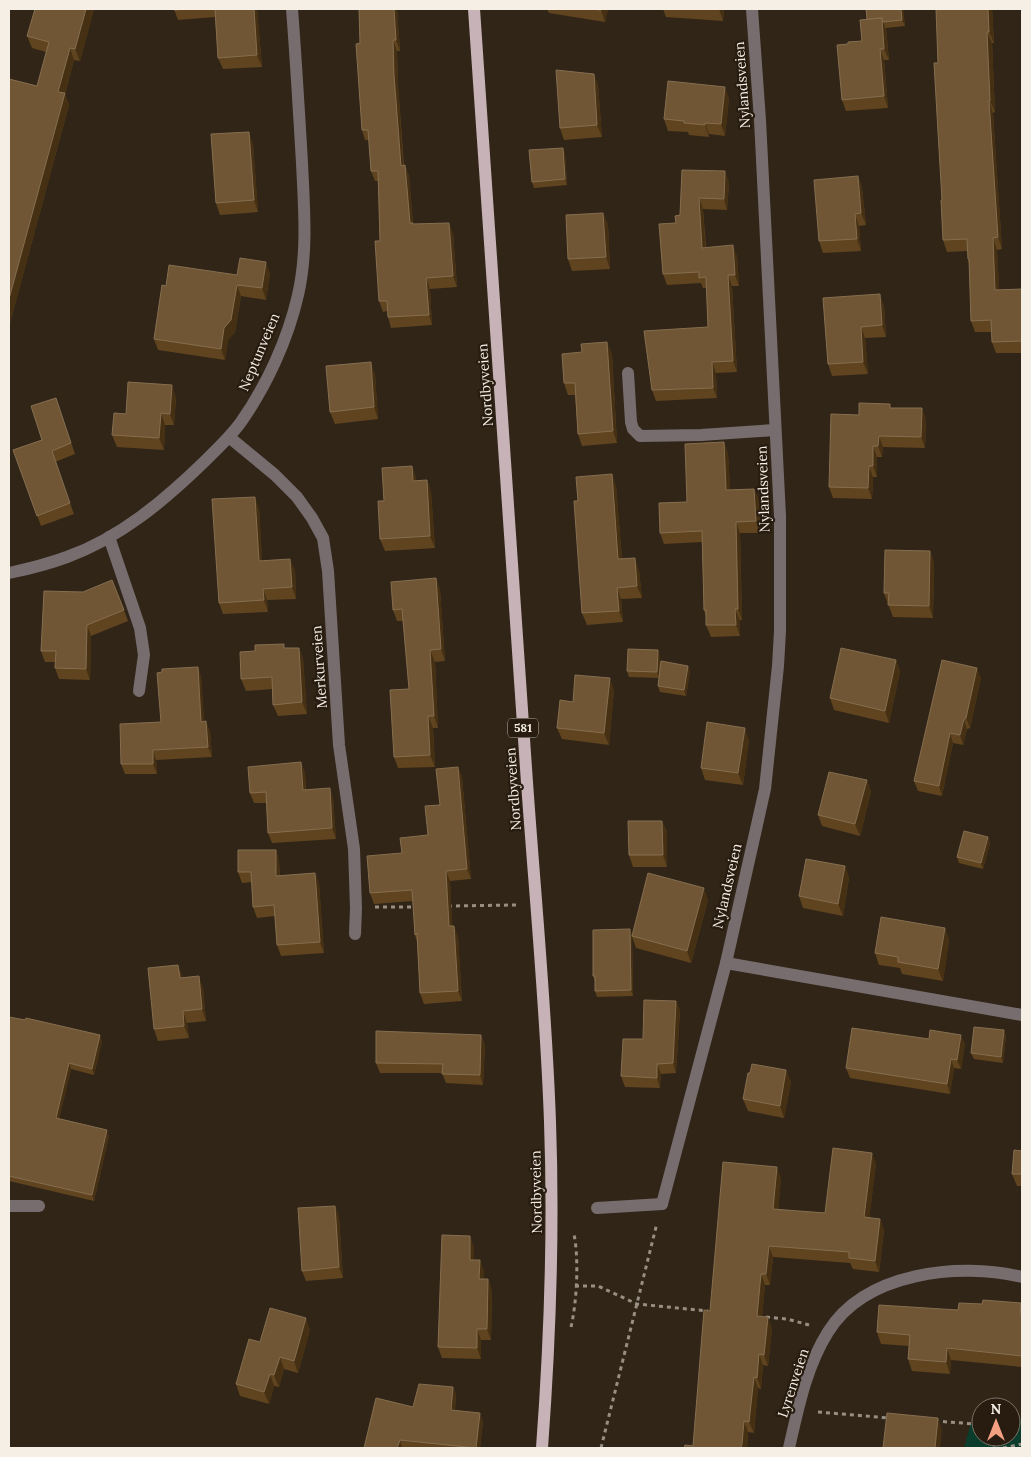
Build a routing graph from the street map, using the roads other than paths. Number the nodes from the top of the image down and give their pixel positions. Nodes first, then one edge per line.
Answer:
1 (292, 9) edge
2 (474, 9) edge
3 (752, 9) edge
4 (628, 374) dead end
5 (775, 430) junction
6 (229, 437) junction
7 (109, 537) junction
8 (9, 573) edge
9 (139, 691) dead end
10 (355, 934) dead end
11 (726, 963) junction
12 (1022, 1014) edge
13 (9, 1206) edge
14 (38, 1206) dead end
15 (597, 1208) dead end
16 (1022, 1277) edge
17 (542, 1448) edge
18 (789, 1448) edge

1 - 6 street, Neptunveien
2 - 17 main road, Nordbyveien / 581
3 - 5 street, Nylandsveien
4 - 5 street
5 - 11 street, Nylandsveien
6 - 7 street, Neptunveien
6 - 10 street, Merkurveien
7 - 8 street, Neptunveien
7 - 9 street
11 - 12 street
11 - 15 street, Nylandsveien
13 - 14 street
16 - 18 street, Lyrenveien

